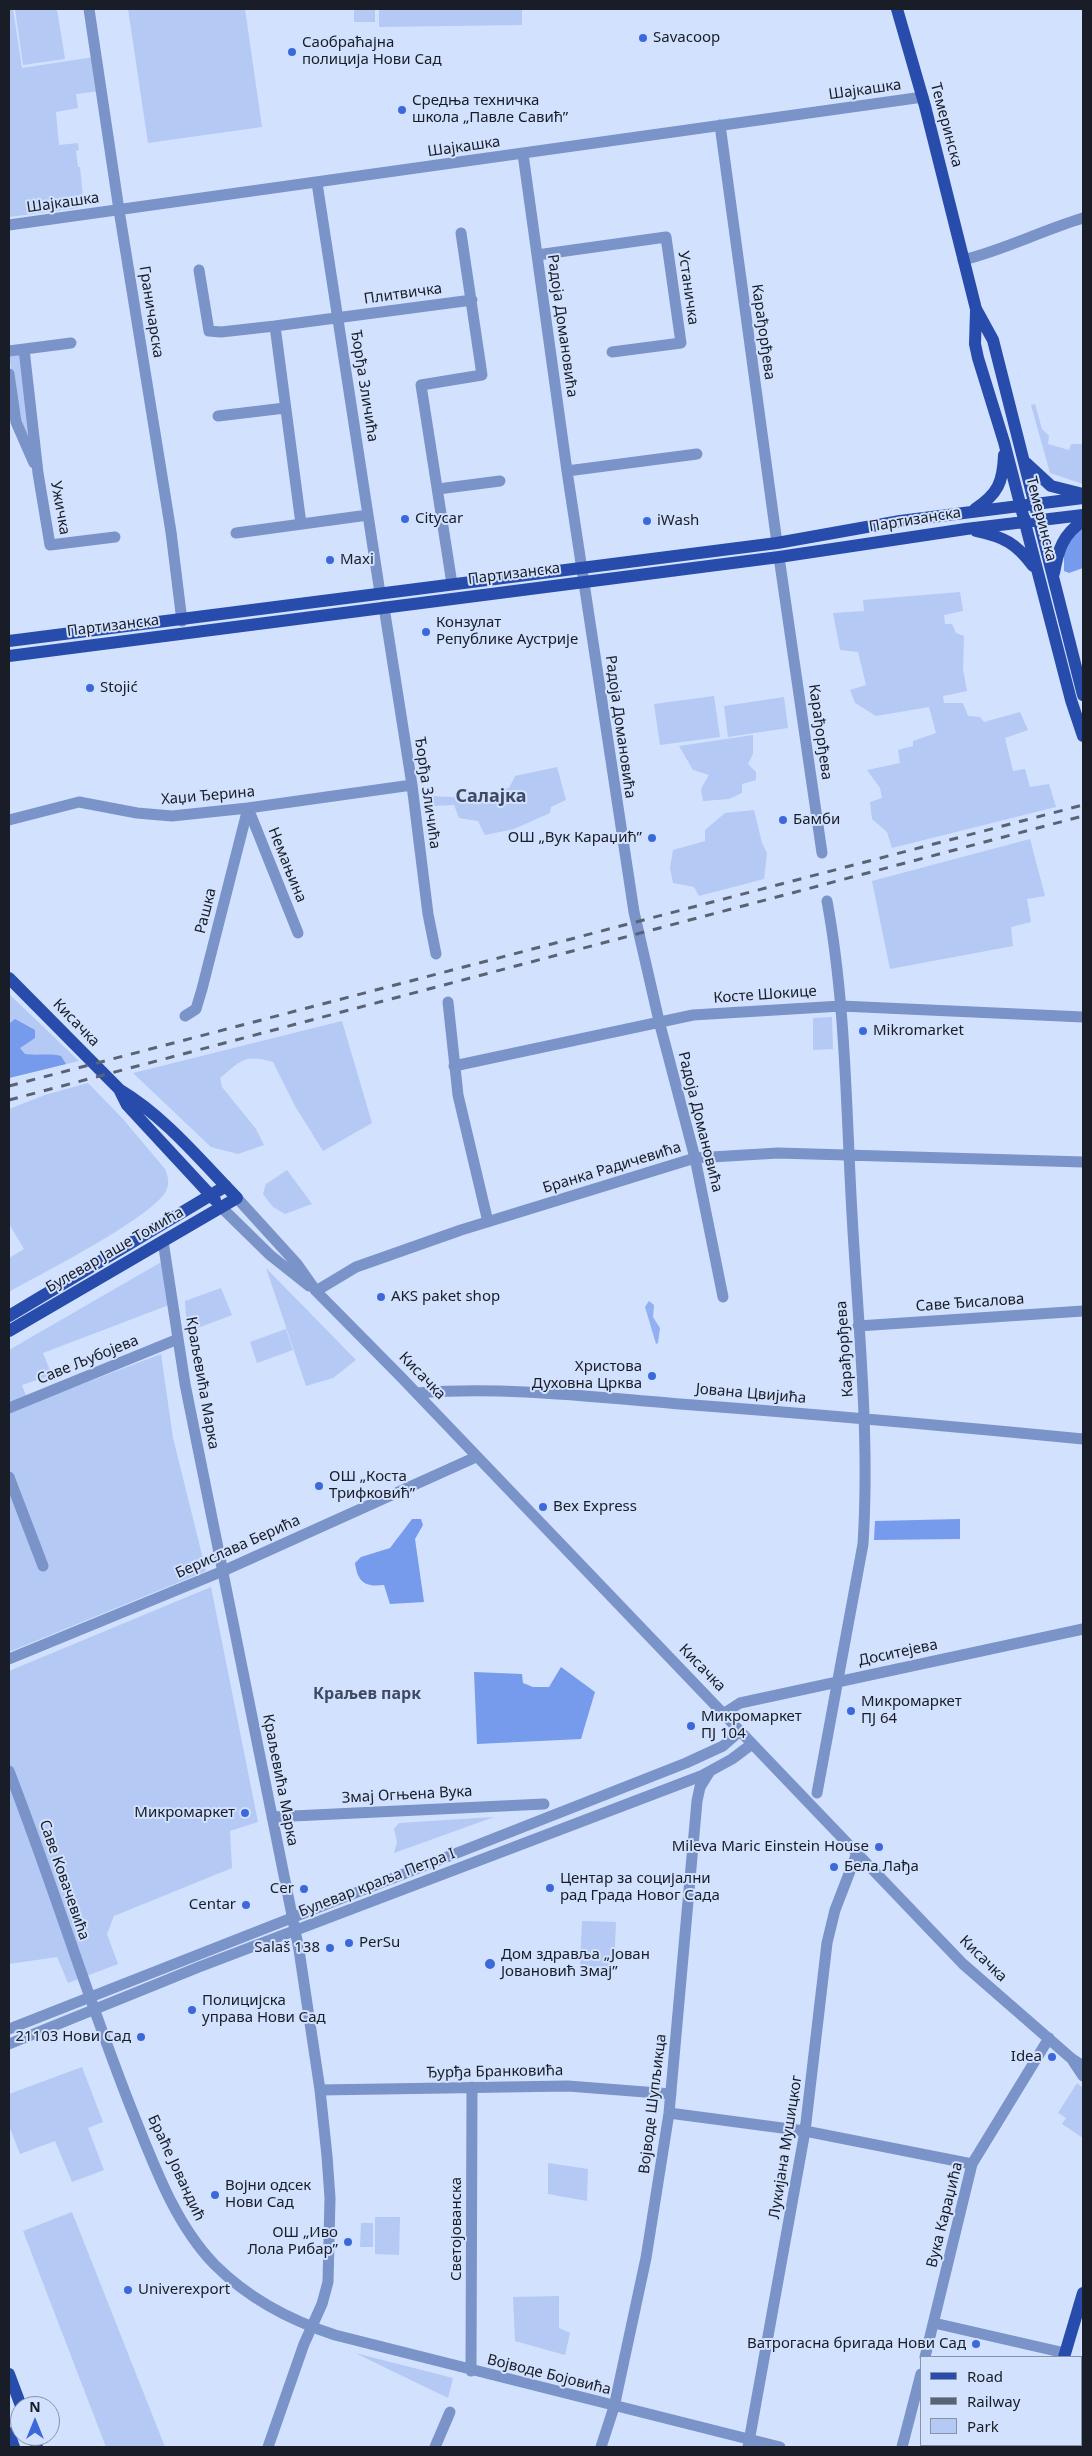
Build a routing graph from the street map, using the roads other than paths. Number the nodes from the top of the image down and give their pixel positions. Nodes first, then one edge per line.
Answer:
1 (89, 9) edge
2 (897, 9) edge
3 (923, 97) junction
4 (720, 125) junction
5 (524, 154) junction
6 (318, 183) junction
7 (119, 210) junction
8 (1083, 218) edge
9 (9, 226) edge
10 (461, 233) dead end
11 (536, 255) junction
12 (963, 260) junction
13 (199, 270) dead end
14 (472, 300) junction
15 (976, 309) junction
16 (338, 319) junction
17 (276, 326) junction
18 (71, 343) dead end
19 (24, 349) junction
20 (9, 351) edge
21 (612, 352) dead end
22 (9, 374) edge
23 (285, 408) junction
24 (218, 416) dead end
25 (1004, 442) junction
26 (697, 454) dead end
27 (1026, 462) junction
28 (567, 472) junction
29 (38, 473) junction
30 (500, 481) dead end
31 (438, 489) junction
32 (1083, 494) edge
33 (1083, 498) edge
34 (1036, 504) junction
35 (1021, 505) junction
36 (971, 511) junction
37 (368, 515) junction
38 (1083, 515) edge
39 (1039, 520) junction
40 (1083, 521) edge
41 (1024, 522) junction
42 (301, 524) junction
43 (966, 529) junction
44 (236, 533) dead end
45 (114, 538) dead end
46 (777, 543) junction
47 (778, 557) junction
48 (582, 568) junction
49 (1037, 572) junction
50 (1053, 578) junction
51 (584, 581) junction
52 (452, 584) junction
53 (380, 593) junction
54 (384, 607) junction
55 (182, 621) junction
56 (9, 642) edge
57 (9, 656) edge
58 (1083, 695) edge
59 (1083, 736) edge
60 (412, 785) junction
61 (248, 808) junction
62 (9, 820) edge
63 (822, 853) dead end
64 (827, 901) dead end
65 (298, 933) dead end
66 (436, 954) dead end
67 (9, 978) edge
68 (448, 1002) dead end
69 (841, 1006) junction
70 (185, 1016) dead end
71 (1083, 1017) edge
72 (659, 1021) junction
73 (454, 1066) junction
74 (120, 1090) junction
75 (849, 1156) junction
76 (695, 1158) junction
77 (1083, 1162) edge
78 (226, 1186) junction
79 (210, 1195) junction
80 (237, 1198) junction
81 (222, 1207) junction
82 (488, 1222) junction
83 (163, 1241) junction
84 (316, 1291) junction
85 (723, 1297) dead end
86 (1083, 1311) edge
87 (9, 1316) edge
88 (858, 1326) junction
89 (9, 1331) edge
90 (178, 1339) junction
91 (416, 1393) junction
92 (9, 1408) edge
93 (864, 1418) junction
94 (1083, 1439) edge
95 (476, 1457) junction
96 (9, 1477) edge
97 (43, 1566) dead end
98 (223, 1571) junction
99 (1083, 1629) edge
100 (9, 1659) edge
101 (839, 1682) junction
102 (723, 1714) junction
103 (740, 1731) junction
104 (752, 1744) junction
105 (9, 1771) edge
106 (710, 1771) junction
107 (675, 1785) junction
108 (817, 1793) dead end
109 (697, 1801) junction
110 (544, 1804) dead end
111 (272, 1817) junction
112 (857, 1853) junction
113 (292, 1917) junction
114 (295, 1931) junction
115 (89, 1998) junction
116 (93, 2011) junction
117 (9, 2029) edge
118 (1049, 2038) junction
119 (9, 2044) edge
120 (1072, 2059) junction
121 (1083, 2066) edge
122 (1083, 2076) edge
123 (472, 2087) junction
124 (320, 2090) junction
125 (671, 2094) junction
126 (669, 2114) junction
127 (805, 2131) junction
128 (972, 2164) junction
129 (1083, 2293) edge
130 (934, 2323) junction
131 (312, 2327) junction
132 (1065, 2355) edge
133 (925, 2356) edge
134 (471, 2371) junction
135 (9, 2374) edge
136 (920, 2378) edge
137 (17, 2396) edge
138 (614, 2407) junction
139 (450, 2412) dead end
140 (9, 2433) edge
141 (748, 2443) edge
142 (14, 2447) edge
143 (268, 2447) edge
144 (435, 2447) edge
145 (601, 2447) edge
146 (780, 2447) edge
147 (902, 2447) edge

1 - 7 street, Граничарска
2 - 3 main road, Темеринска
3 - 4 street, Шајкашка
3 - 12 main road, Темеринска
4 - 5 street, Шајкашка
4 - 46 street, Карађорђева
5 - 6 street, Шајкашка
5 - 11 street, Радоја Домановића
6 - 7 street, Шајкашка
6 - 16 street, Ђорђа Зличића
7 - 9 street, Шајкашка
7 - 55 street, Граничарска
8 - 12 street
10 - 14 street
11 - 21 street, Устаничка
11 - 28 street, Радоја Домановића
12 - 15 main road, Темеринска
13 - 17 street, Плитвичка
14 - 16 street, Плитвичка
14 - 31 street
15 - 25 main road, Темеринска
15 - 27 main road, Темеринска
16 - 17 street, Плитвичка
16 - 37 street, Ђорђа Зличића
17 - 23 street
18 - 19 street
19 - 20 street
19 - 29 street, Ужичка
22 - 29 street, Ужичка
23 - 24 street
23 - 42 street
25 - 35 main road, Темеринска
25 - 36 main road
26 - 28 street
27 - 32 main road
27 - 34 main road, Темеринска
28 - 48 street, Радоја Домановића
29 - 45 street, Ужичка
30 - 31 street
31 - 52 street
33 - 34 main road, Партизанска
34 - 35 main road, Партизанска
34 - 39 main road, Темеринска
35 - 36 main road, Партизанска
35 - 41 main road, Темеринска
36 - 46 main road, Партизанска
37 - 42 street
37 - 53 street, Ђорђа Зличића
38 - 39 main road, Партизанска
39 - 41 main road, Партизанска
39 - 50 main road, Темеринска
40 - 50 main road
41 - 43 main road, Партизанска
41 - 49 main road, Темеринска
42 - 44 street
43 - 47 main road, Партизанска
43 - 49 main road
46 - 48 main road, Партизанска
47 - 51 main road, Партизанска
47 - 63 street, Карађорђева
48 - 51 street, Радоја Домановића
48 - 52 main road, Партизанска
49 - 59 main road, Темеринска
50 - 58 main road, Темеринска
51 - 54 main road, Партизанска
51 - 72 street, Радоја Домановића
52 - 53 main road, Партизанска
53 - 55 main road, Партизанска
54 - 57 main road, Партизанска
54 - 60 street, Ђорђа Зличића
55 - 56 main road, Партизанска
60 - 61 street, Хаџи Ђерина
60 - 66 street, Ђорђа Зличића
61 - 62 street, Хаџи Ђерина
61 - 65 street, Немањина
61 - 70 street, Рашка
64 - 69 street, Карађорђева
67 - 74 main road, Кисачка
68 - 73 street
69 - 71 street, Косте Шокице
69 - 72 street, Косте Шокице
69 - 75 street, Карађорђева
72 - 73 street, Косте Шокице
72 - 76 street, Радоја Домановића
73 - 82 street
74 - 78 main road, Кисачка
74 - 79 main road, Кисачка
75 - 76 street, Бранка Радичевића
75 - 77 street, Бранка Радичевића
75 - 88 street, Карађорђева
76 - 82 street, Бранка Радичевића
76 - 85 street, Радоја Домановића
78 - 79 main road, Булевар Јаше Томића
78 - 80 main road, Кисачка
79 - 81 main road, Кисачка
79 - 87 main road, Булевар Јаше Томића
80 - 81 main road, Булевар Јаше Томића
80 - 84 street, Кисачка
81 - 83 main road, Булевар Јаше Томића
81 - 84 street, Кисачка
82 - 84 street, Бранка Радичевића
83 - 89 main road, Булевар Јаше Томића
83 - 90 street, Краљевића Марка
84 - 91 street, Кисачка
86 - 88 street, Саве Ђисалова
88 - 93 street, Карађорђева
90 - 92 street, Саве Љубојева
90 - 98 street, Краљевића Марка
91 - 93 street, Јована Цвијића
91 - 95 street, Кисачка
93 - 94 street, Јована Цвијића
93 - 101 street, Карађорђева
95 - 98 street, Берислава Берића
95 - 102 street, Кисачка
96 - 97 street
98 - 100 street, Берислава Берића
98 - 111 street, Краљевића Марка
99 - 101 street, Доситејева
101 - 102 street, Доситејева
101 - 108 street, Карађорђева
102 - 103 street, Кисачка
103 - 104 street, Кисачка
103 - 113 street, Булевар краља Петра I
104 - 106 street, Булевар краља Петра I
104 - 112 street, Кисачка
105 - 115 street, Саве Ковачевића
106 - 107 street, Булевар краља Петра I
106 - 109 street, Војводе Шупљикца
107 - 109 street
107 - 114 street, Булевар краља Петра I
109 - 125 street, Војводе Шупљикца
110 - 111 street, Змај Огњена Вука
111 - 113 street, Краљевића Марка
112 - 118 street, Кисачка
112 - 127 street, Лукијана Мушицког
113 - 114 street, Краљевића Марка
113 - 115 street, Булевар краља Петра I
114 - 116 street, Булевар краља Петра I
114 - 124 street, Краљевића Марка
115 - 116 street, Браће Јовандић
115 - 117 street, Булевар краља Петра I
116 - 119 street, Булевар краља Петра I
116 - 131 street, Браће Јовандић
118 - 120 street, Кисачка
118 - 128 street, Вука Караџића
120 - 121 street, Кисачка
120 - 122 street, Кисачка
123 - 124 street, Ђурђа Бранковића
123 - 125 street, Ђурђа Бранковића
123 - 134 street, Светојованска
124 - 131 street, Краљевића Марка
125 - 126 street, Војводе Шупљикца
126 - 127 street
126 - 138 street, Војводе Шупљикца
127 - 128 street
127 - 141 street, Лукијана Мушицког
128 - 130 street, Вука Караџића
129 - 132 main road
130 - 132 street
130 - 133 street, Вука Караџића
131 - 134 street, Војводе Бојовића
131 - 143 street, Краљевића Марка
134 - 138 street, Војводе Бојовића
135 - 137 main road
136 - 147 street
138 - 141 street, Војводе Бојовића
138 - 145 street, Војводе Шупљикца
139 - 144 street
140 - 142 main road
141 - 146 street, Војводе Бојовића

